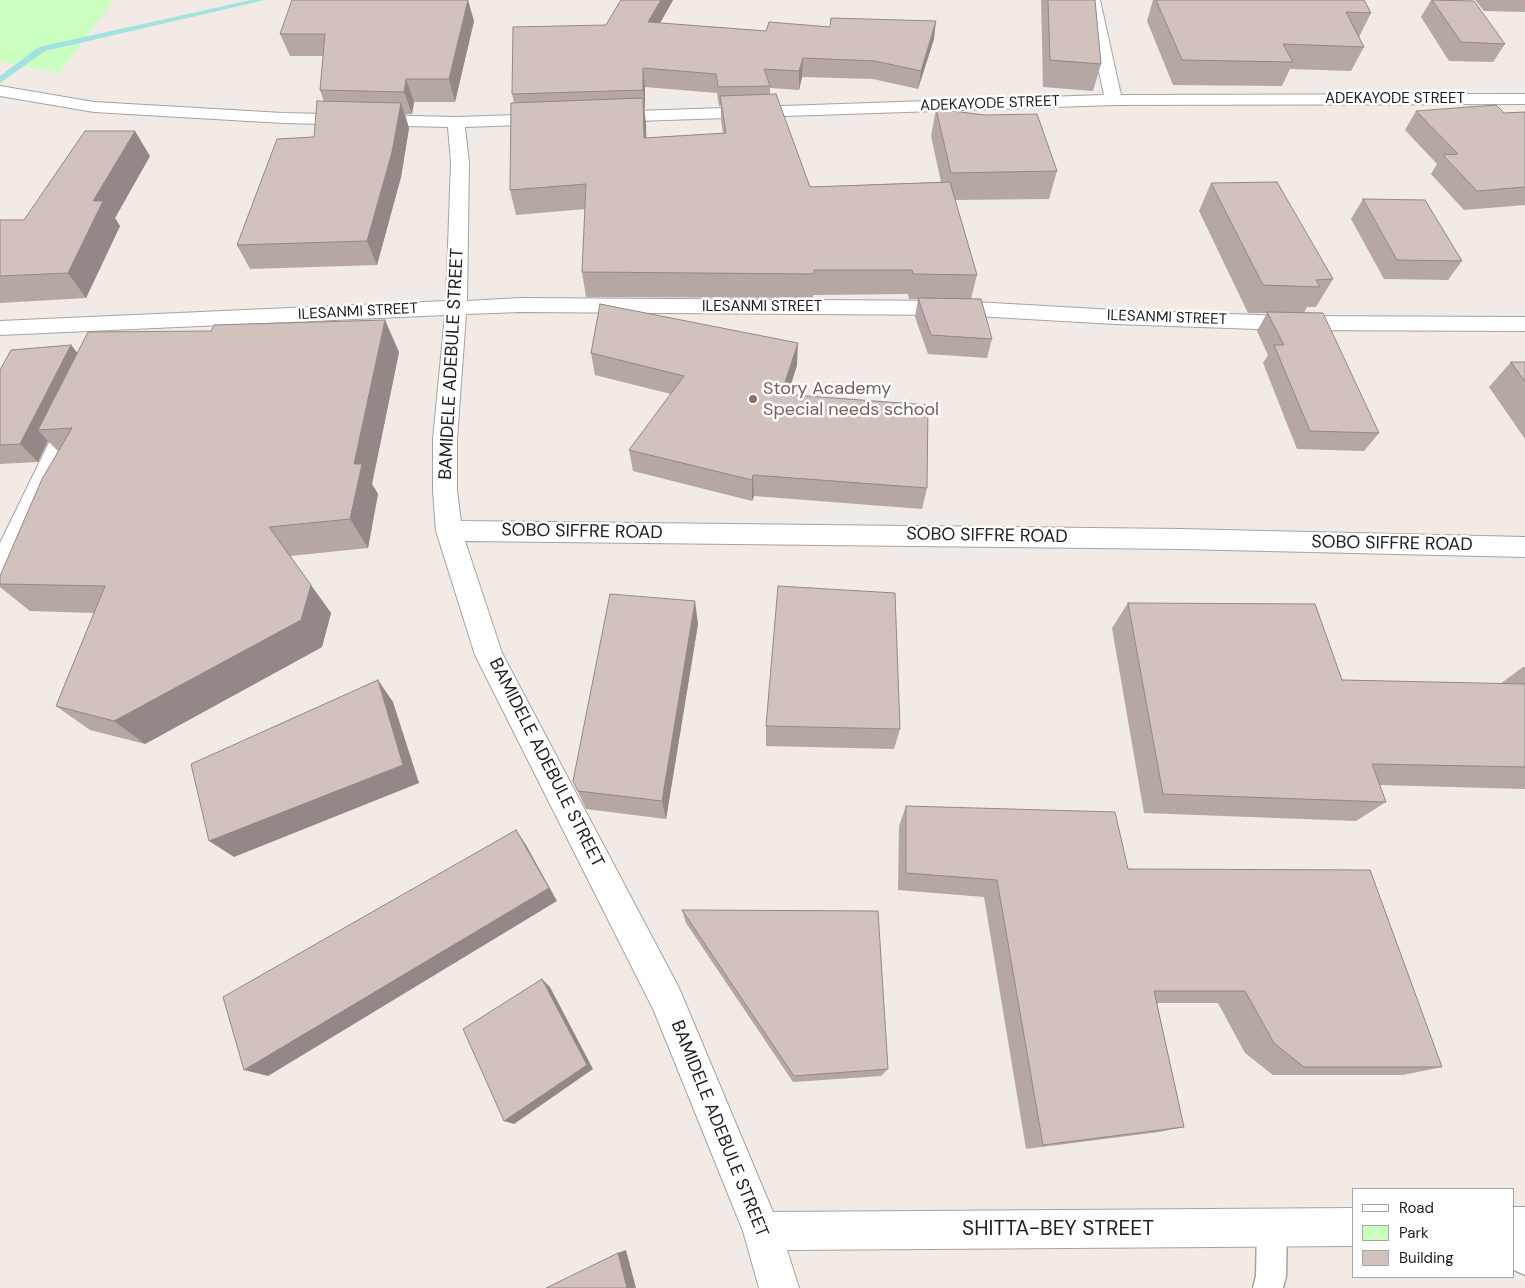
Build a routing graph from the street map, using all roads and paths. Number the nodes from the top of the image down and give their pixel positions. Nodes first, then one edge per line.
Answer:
1 (1092, 0) edge
2 (0, 91) edge
3 (1525, 99) edge
4 (1114, 100) junction
5 (595, 117) edge
6 (565, 118) edge
7 (456, 122) junction
8 (456, 308) junction
9 (118, 324) junction
10 (1525, 324) edge
11 (0, 328) edge
12 (107, 348) edge
13 (86, 392) edge
14 (449, 530) junction
15 (1525, 547) edge
16 (0, 569) edge
17 (1352, 1227) edge
18 (1272, 1228) junction
19 (1515, 1230) edge
20 (762, 1231) junction
21 (1525, 1260) edge
22 (779, 1288) edge
23 (1268, 1288) edge

1 - 4 street
2 - 7 street
3 - 4 street, ADEKAYODE STREET
4 - 5 street, ADEKAYODE STREET
6 - 7 street
7 - 8 street, BAMIDELE ADEBULE STREET
8 - 9 street, ILESANMI STREET
8 - 10 street, ILESANMI STREET
8 - 14 street, BAMIDELE ADEBULE STREET
9 - 11 street, ILESANMI STREET
9 - 12 street
13 - 16 street
14 - 15 street, SOBO SIFFRE ROAD
14 - 20 street, BAMIDELE ADEBULE STREET
17 - 18 street, SHITTA-BEY STREET
18 - 20 street, SHITTA-BEY STREET
18 - 23 lane
19 - 21 lane
20 - 22 street, BAMIDELE ADEBULE STREET

